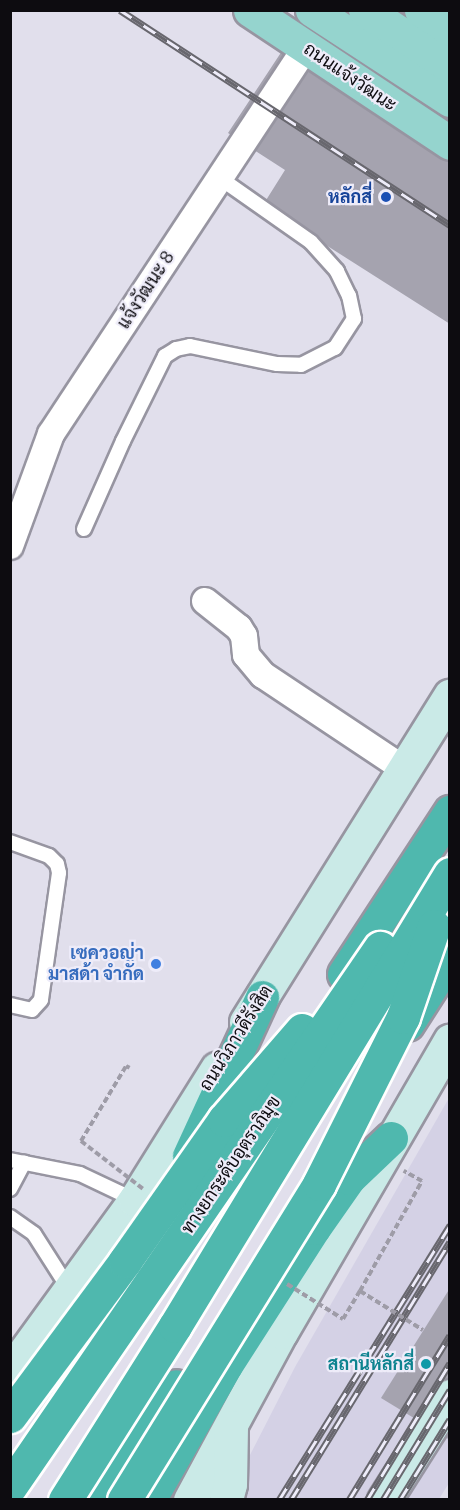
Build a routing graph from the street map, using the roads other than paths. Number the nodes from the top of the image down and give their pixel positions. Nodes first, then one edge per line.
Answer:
1 (250, 10) edge
2 (312, 10) edge
3 (365, 10) edge
4 (421, 10) edge
5 (450, 29) edge
6 (306, 48) junction
7 (450, 66) edge
8 (450, 100) edge
9 (450, 143) edge
10 (220, 178) junction
11 (84, 529) dead end
12 (10, 546) edge
13 (205, 602) dead end
14 (450, 695) edge
15 (404, 769) junction
16 (450, 812) edge
17 (10, 842) edge
18 (450, 843) edge
19 (450, 874) edge
20 (450, 881) edge
21 (412, 903) junction
22 (450, 957) edge
23 (262, 997) junction
24 (10, 1005) edge
25 (450, 1040) edge
26 (391, 1138) junction
27 (17, 1161) edge
28 (10, 1189) edge
29 (135, 1200) junction
30 (10, 1217) edge
31 (314, 1227) junction
32 (70, 1291) junction
33 (207, 1338) junction
34 (97, 1354) junction
35 (10, 1372) edge
36 (450, 1396) edge
37 (10, 1416) edge
38 (231, 1422) junction
39 (410, 1459) junction
40 (10, 1485) edge
41 (65, 1500) edge
42 (103, 1500) edge
43 (124, 1500) edge
44 (149, 1500) edge
45 (190, 1500) edge
46 (226, 1500) edge
47 (373, 1500) edge
48 (384, 1500) edge

1 - 6 main road, ถนนแจ้งวัฒนะ
2 - 8 main road, ถนนแจ้งวัฒนะ
3 - 7 main road
4 - 5 main road
6 - 9 main road, ถนนแจ้งวัฒนะ
6 - 10 street, แจ้งวัฒนะ 8
10 - 11 lane
10 - 12 street, แจ้งวัฒนะ 8
13 - 15 street
14 - 15 main road, ถนนวิภาวดีรังสิต
15 - 23 main road, ถนนวิภาวดีรังสิต
16 - 34 highway
17 - 24 lane
18 - 21 highway, ทางยกระดับอุตราภิมุข
19 - 41 highway, ทางยกระดับอุตราภิมุข, bridge
20 - 43 highway, bridge
21 - 37 highway, bridge
21 - 40 highway, ทางยกระดับอุตราภิมุข, bridge
22 - 33 highway
23 - 29 main road, ถนนวิภาวดีรังสิต
23 - 34 highway
25 - 26 main road
26 - 31 highway
26 - 38 main road
27 - 28 lane
27 - 29 lane
29 - 32 main road, ถนนวิภาวดีรังสิต
30 - 32 lane
31 - 33 highway
31 - 44 highway
32 - 35 main road, ถนนวิภาวดีรังสิต
33 - 42 highway
34 - 40 highway
36 - 39 main road
38 - 45 main road
38 - 46 main road
39 - 47 main road
39 - 48 main road

